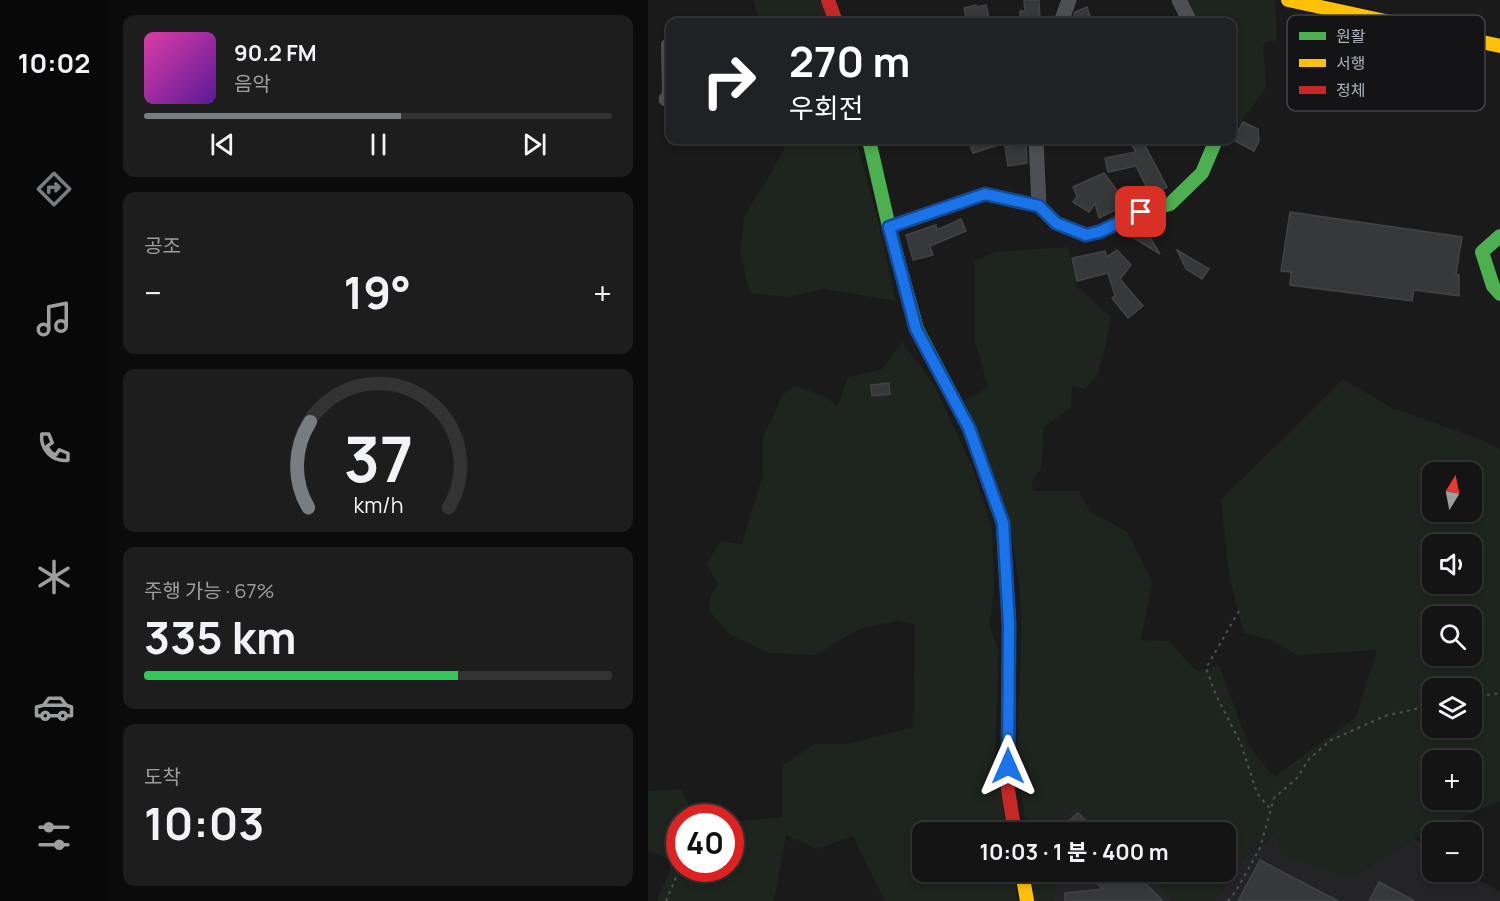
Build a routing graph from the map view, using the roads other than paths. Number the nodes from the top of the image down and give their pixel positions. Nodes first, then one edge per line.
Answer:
1 (828, 0) edge
2 (1069, 0) edge
3 (1179, 0) edge
4 (1288, 0) edge
5 (1357, 15) edge
6 (835, 18) edge
7 (1062, 18) edge
8 (1188, 18) edge
9 (1485, 43) edge
10 (665, 44) dead end
11 (1500, 46) edge
12 (666, 62) edge
13 (870, 144) edge
14 (1036, 144) edge
15 (1214, 144) edge
16 (1039, 206) junction
17 (889, 227) junction
18 (1500, 236) edge
19 (1500, 294) edge
20 (1013, 822) edge
21 (1024, 882) edge
22 (1027, 901) edge

1 - 6 street
2 - 7 street
3 - 8 street
4 - 5 street
9 - 11 street
10 - 12 lane
13 - 17 street
14 - 16 street
15 - 16 street
16 - 17 street
17 - 20 street
18 - 19 street
21 - 22 street

